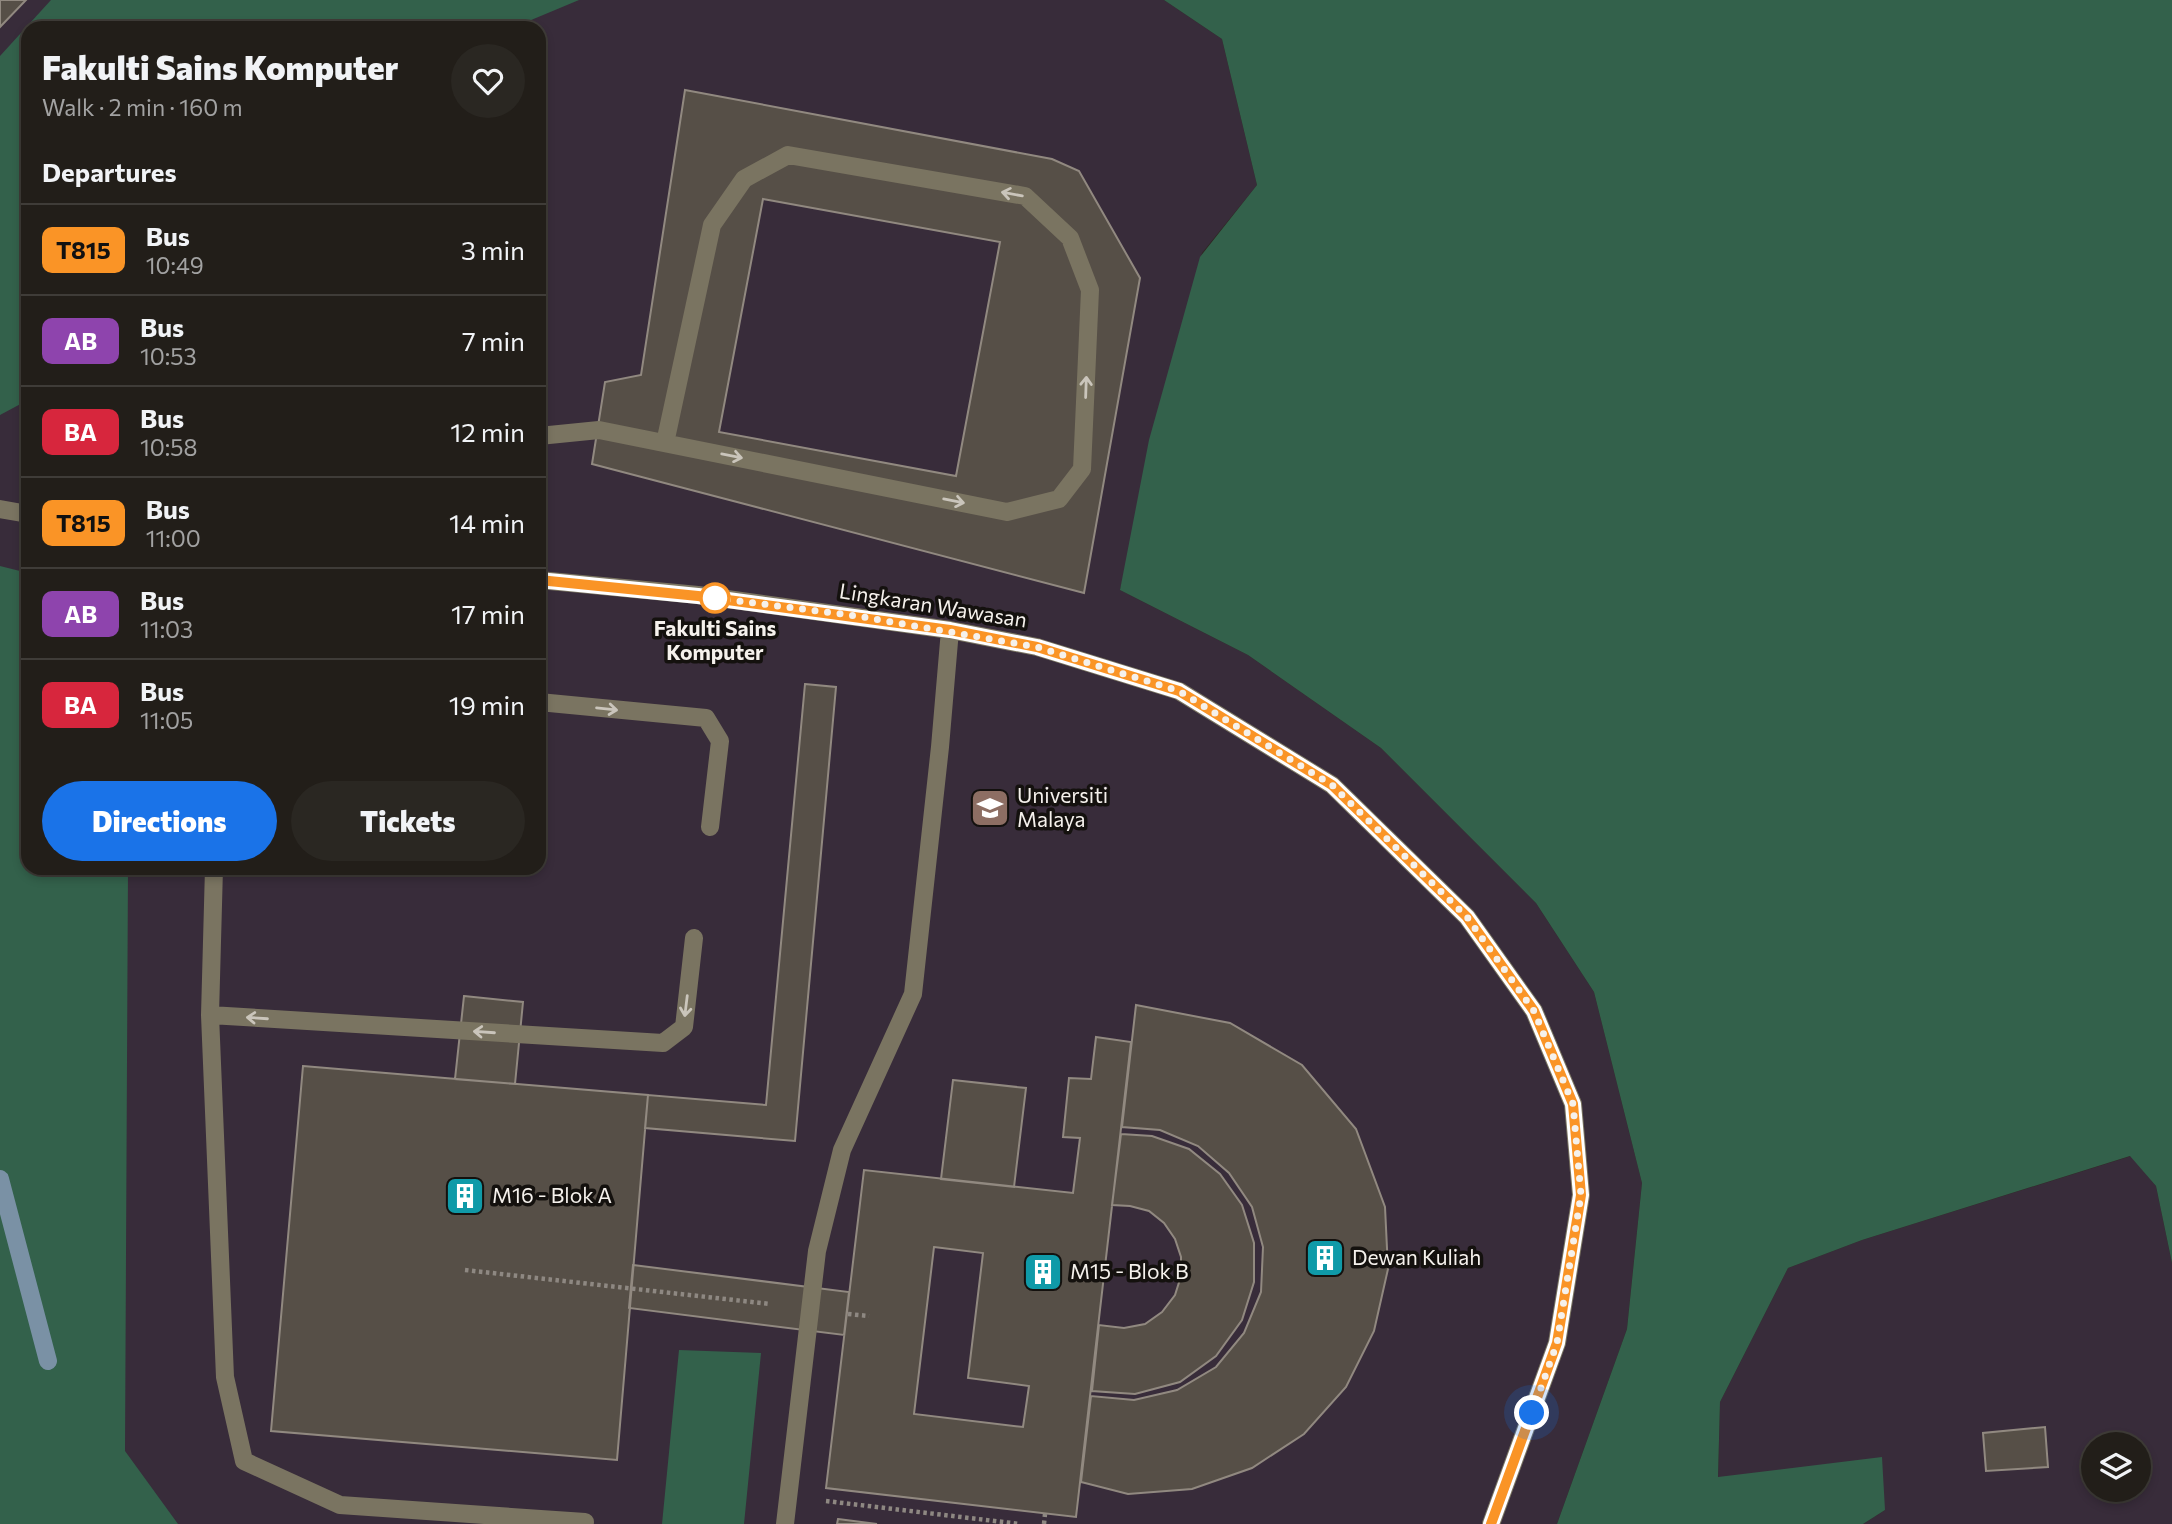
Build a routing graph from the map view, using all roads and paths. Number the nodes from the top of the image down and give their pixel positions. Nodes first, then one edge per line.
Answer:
1 (546, 435) edge
2 (665, 443) junction
3 (0, 509) edge
4 (21, 513) edge
5 (546, 581) edge
6 (950, 630) junction
7 (546, 703) edge
8 (710, 827) dead end
9 (214, 875) edge
10 (694, 938) dead end
11 (210, 1015) junction
12 (465, 1270) dead end
13 (776, 1305) dead end
14 (842, 1313) dead end
15 (869, 1316) dead end
16 (788, 1497) junction
17 (1045, 1514) dead end
18 (585, 1522) edge
19 (785, 1524) edge
20 (1020, 1524) edge
21 (1044, 1524) edge
22 (1491, 1524) edge

1 - 2 street
2 -> 2 street
3 - 4 street
5 - 6 street, Lingkaran Wawasan
6 - 16 street
6 - 22 street, Lingkaran Wawasan
7 -> 8 street
9 - 11 street
10 -> 11 street
11 - 18 street
12 - 13 path
14 - 15 path
16 - 19 street
16 - 20 path
17 - 21 path

